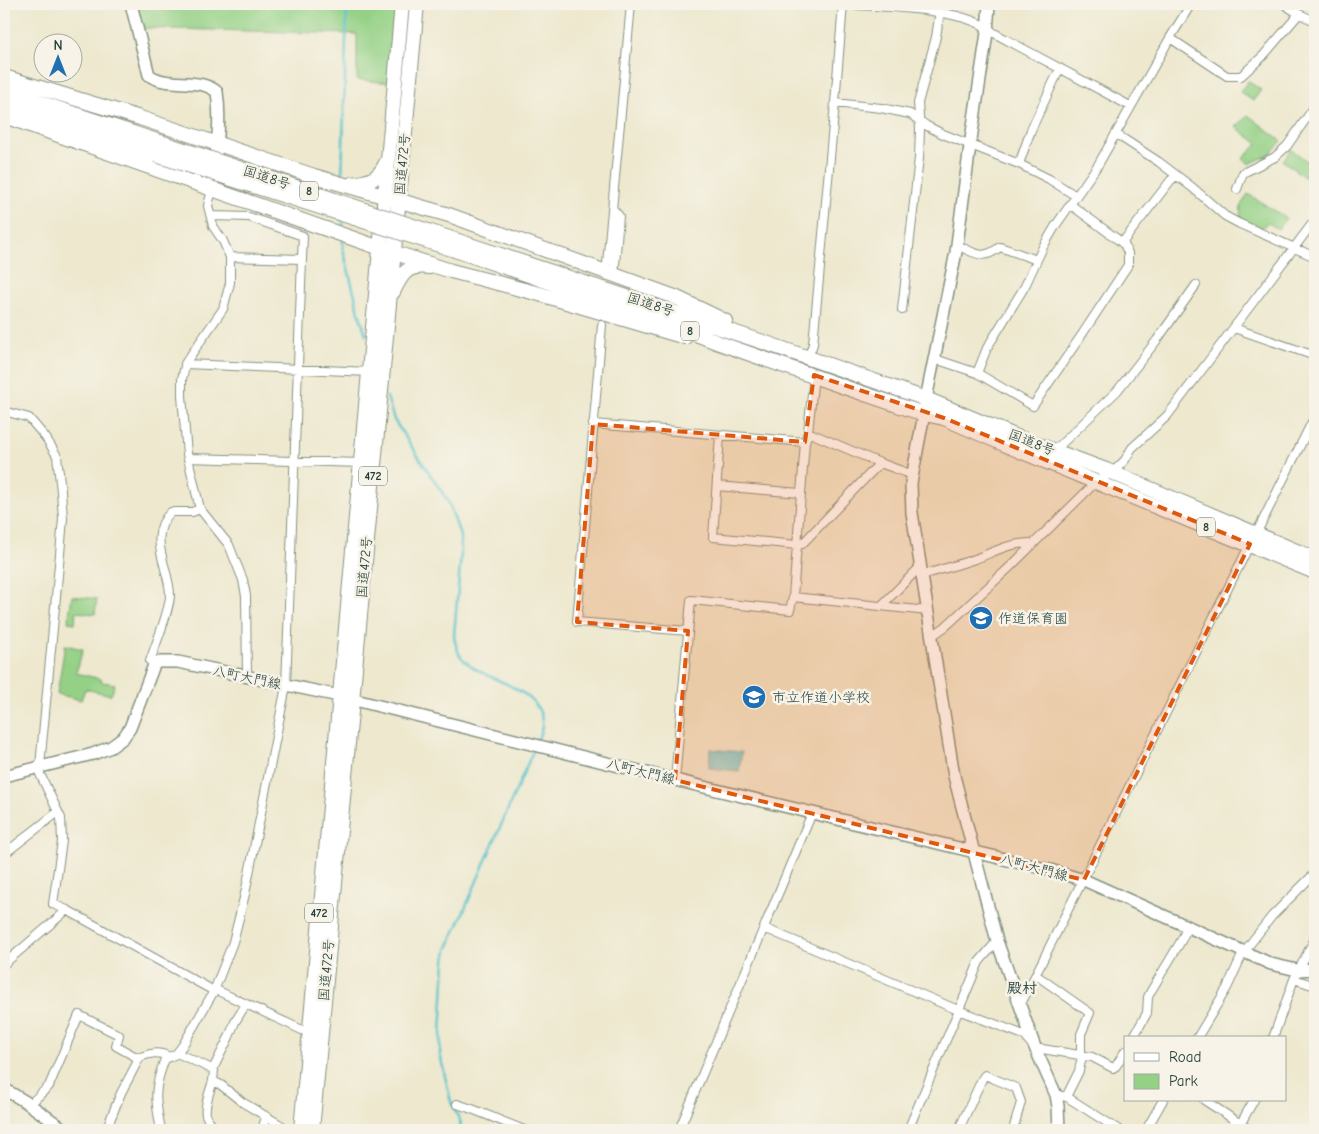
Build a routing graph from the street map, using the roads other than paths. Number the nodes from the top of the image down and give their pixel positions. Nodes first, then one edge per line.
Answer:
1 (131, 4) edge
2 (402, 4) edge
3 (417, 4) edge
4 (631, 4) edge
5 (842, 4) edge
6 (941, 4) edge
7 (989, 4) edge
8 (1191, 4) edge
9 (1284, 4) edge
10 (940, 12) junction
11 (1299, 14) junction
12 (1315, 21) edge
13 (988, 27) junction
14 (1170, 38) junction
15 (1060, 68) junction
16 (4, 77) edge
17 (4, 91) edge
18 (836, 103) junction
19 (4, 105) edge
20 (1130, 106) junction
21 (1315, 106) edge
22 (4, 116) edge
23 (919, 120) junction
24 (1116, 134) junction
25 (217, 144) junction
26 (970, 146) junction
27 (158, 148) junction
28 (388, 158) junction
29 (1019, 164) junction
30 (1177, 176) junction
31 (346, 185) junction
32 (212, 189) junction
33 (1237, 189) dead end
34 (384, 196) junction
35 (1076, 196) junction
36 (399, 200) junction
37 (1071, 205) junction
38 (613, 209) junction
39 (211, 216) junction
40 (1315, 220) edge
41 (1122, 243) junction
42 (456, 245) junction
43 (957, 245) junction
44 (1295, 248) junction
45 (387, 250) junction
46 (230, 257) junction
47 (1315, 257) edge
48 (302, 259) junction
49 (1037, 260) junction
50 (607, 264) dead end
51 (451, 271) junction
52 (614, 276) junction
53 (1196, 285) dead end
54 (389, 299) junction
55 (902, 310) dead end
56 (602, 325) dead end
57 (1234, 328) junction
58 (743, 335) junction
59 (719, 343) junction
60 (1315, 356) edge
61 (808, 358) junction
62 (935, 359) junction
63 (185, 364) junction
64 (298, 369) junction
65 (370, 372) junction
66 (977, 373) junction
67 (814, 375) junction
68 (926, 399) junction
69 (4, 411) edge
70 (924, 414) junction
71 (1315, 416) edge
72 (592, 424) junction
73 (808, 432) junction
74 (720, 435) junction
75 (804, 442) junction
76 (1054, 451) junction
77 (188, 458) junction
78 (294, 461) junction
79 (362, 463) junction
80 (880, 463) junction
81 (1112, 473) junction
82 (913, 475) junction
83 (1096, 482) junction
84 (717, 486) junction
85 (800, 492) junction
86 (200, 509) junction
87 (1253, 539) junction
88 (797, 545) junction
89 (1033, 545) junction
90 (1315, 559) edge
91 (922, 570) junction
92 (1315, 572) edge
93 (793, 597) junction
94 (881, 606) junction
95 (928, 611) junction
96 (688, 631) junction
97 (932, 636) junction
98 (154, 665) junction
99 (247, 677) junction
100 (286, 686) junction
101 (346, 698) junction
102 (40, 766) junction
103 (4, 776) edge
104 (675, 780) junction
105 (58, 812) junction
106 (812, 813) junction
107 (974, 852) junction
108 (4, 854) edge
109 (1315, 872) edge
110 (1084, 880) junction
111 (67, 910) junction
112 (764, 928) junction
113 (1187, 928) junction
114 (1315, 938) edge
115 (997, 942) junction
116 (1243, 953) junction
117 (4, 964) edge
118 (1315, 969) edge
119 (1295, 974) junction
120 (1036, 975) junction
121 (1315, 986) edge
122 (214, 990) junction
123 (246, 1004) junction
124 (1020, 1006) junction
125 (958, 1010) junction
126 (310, 1032) junction
127 (1134, 1036) edge
128 (1198, 1036) edge
129 (1274, 1036) edge
130 (1036, 1050) junction
131 (1124, 1053) edge
132 (173, 1055) junction
133 (1081, 1056) junction
134 (140, 1057) junction
135 (213, 1070) junction
136 (212, 1082) junction
137 (4, 1089) edge
138 (1061, 1096) junction
139 (1162, 1102) edge
140 (1207, 1102) edge
141 (1253, 1102) edge
142 (457, 1104) dead end
143 (29, 1105) junction
144 (266, 1117) junction
145 (1239, 1127) edge
146 (65, 1130) edge
147 (106, 1130) edge
148 (161, 1130) edge
149 (212, 1130) edge
150 (262, 1130) edge
151 (289, 1130) edge
152 (300, 1130) edge
153 (312, 1130) edge
154 (524, 1130) edge
155 (679, 1130) edge
156 (908, 1130) edge
157 (961, 1130) edge
158 (1014, 1130) edge
159 (1058, 1130) edge
160 (1120, 1130) edge
161 (1146, 1130) edge
162 (1250, 1130) edge

1 - 25 main road
2 - 28 highway, 国道472号 / 472
3 - 36 highway, 国道472号 / 472
4 - 38 street
5 - 10 street
5 - 18 street
6 - 10 street
7 - 13 main road
8 - 14 street
9 - 11 street
10 - 13 street
10 - 23 street
11 - 12 street
11 - 14 street
13 - 15 street
13 - 26 main road
14 - 20 street
15 - 20 street
15 - 29 street
16 - 25 highway, 8
17 - 27 highway, 国道8号 / 8
18 - 23 street
18 - 61 street
19 - 27 highway, 国道8号 / 8
20 - 24 street
21 - 33 street
22 - 32 highway, 8
23 - 26 street
23 - 55 street
24 - 30 street
24 - 35 street
25 - 31 highway, 8
25 - 32 main road
26 - 29 street
26 - 43 main road
27 - 42 highway, 国道8号 / 8, bridge
28 - 31 highway
28 - 34 highway, 国道472号 / 472
29 - 35 street
30 - 41 street
30 - 44 street
31 - 34 highway, 8
32 - 39 street
32 - 45 highway, 8
34 - 36 highway, 8
34 - 45 highway, 国道472号 / 472
35 - 37 street
36 - 45 highway, 国道472号 / 472
36 - 52 highway, 8
37 - 41 street
37 - 49 street
38 - 50 street
38 - 52 street
39 - 46 street
39 - 48 street
40 - 44 street
41 - 66 street
42 - 58 highway, 国道8号 / 8
42 - 59 highway, 国道8号 / 8
43 - 49 street
43 - 62 main road
44 - 47 street
44 - 57 street
45 - 51 highway, 8
45 - 54 highway, 国道472号 / 472
45 - 65 highway, 国道472号 / 472
46 - 48 street
46 - 63 street
48 - 64 street
49 - 66 street
51 - 54 highway
51 - 59 highway, 8
52 - 58 highway, 8
53 - 76 street
54 - 101 highway, 国道472号 / 472
56 - 72 street
57 - 60 street
57 - 81 street
58 - 61 highway, 国道8号 / 8
59 - 67 highway, 国道8号 / 8
61 - 68 highway, 国道8号 / 8
62 - 66 street
62 - 68 main road
63 - 64 street
63 - 77 street
64 - 65 street
64 - 78 street
65 - 79 highway, 国道472号 / 472
67 - 70 highway, 国道8号 / 8
67 - 73 street
68 - 70 main road
68 - 76 highway, 国道8号 / 8
69 - 102 street
70 - 82 main road
70 - 83 highway, 国道8号 / 8
71 - 87 street
72 - 74 street
72 - 96 street
73 - 75 street
73 - 80 street
74 - 75 street
74 - 84 street
75 - 85 street
76 - 81 highway, 国道8号 / 8
77 - 78 street
77 - 86 street
78 - 79 street
78 - 100 street
79 - 101 highway, 国道472号 / 472
80 - 82 street
80 - 88 street
81 - 83 street
81 - 87 highway, 国道8号 / 8
82 - 91 main road
83 - 87 highway, 国道8号 / 8
83 - 89 street
84 - 85 street
84 - 88 street
85 - 88 street
86 - 98 street
86 - 99 street
87 - 90 highway, 国道8号 / 8
87 - 92 highway, 国道8号 / 8
87 - 110 street
88 - 93 street
89 - 91 street
89 - 97 street
91 - 94 street
91 - 95 main road
93 - 94 street
93 - 96 street
94 - 95 street
95 - 97 main road
96 - 104 street
97 - 107 main road
98 - 99 main road, 八町大門線
98 - 102 main road
99 - 100 main road, 八町大門線
100 - 101 main road, 八町大門線
100 - 122 street
101 - 104 main road, 八町大門線
101 - 126 highway, 国道472号 / 472
101 - 153 highway, 国道472号 / 472
102 - 103 main road
102 - 105 street
104 - 106 main road, 八町大門線
105 - 108 street
105 - 111 street
106 - 107 main road, 八町大門線
106 - 112 street
107 - 110 main road, 八町大門線
107 - 115 main road
109 - 116 street
110 - 113 main road, 八町大門線
110 - 120 street
111 - 117 street
111 - 122 street
112 - 125 street
112 - 155 street
113 - 116 main road, 八町大門線
113 - 127 street
114 - 119 street
115 - 124 main road
115 - 125 street
116 - 119 main road, 八町大門線
116 - 128 street
118 - 119 main road, 八町大門線
119 - 121 street
119 - 129 street
120 - 124 street
120 - 133 street
122 - 123 street
122 - 132 street
123 - 126 street
123 - 135 street
124 - 130 main road
125 - 130 street
125 - 156 street
126 - 152 highway, 国道472号 / 472
130 - 133 street
130 - 138 main road
131 - 133 street
132 - 134 street
132 - 135 street
132 - 148 street
133 - 138 street
134 - 143 street
134 - 147 street
135 - 136 street
136 - 144 street
136 - 149 street
137 - 143 main road
138 - 159 main road
138 - 160 street
139 - 161 street
140 - 145 street
141 - 145 street
142 - 154 street
143 - 146 main road
144 - 150 street
144 - 151 street
145 - 162 street
157 - 158 street

